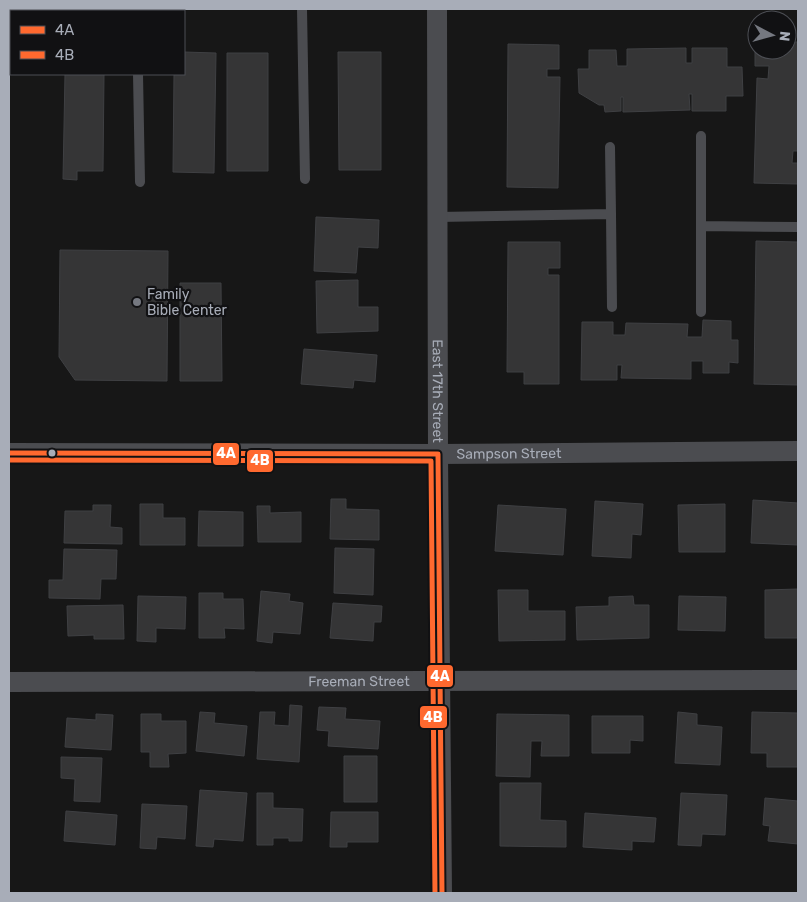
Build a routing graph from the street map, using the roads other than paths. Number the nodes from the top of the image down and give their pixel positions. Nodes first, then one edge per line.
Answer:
1 (302, 9) edge
2 (437, 9) edge
3 (138, 75) edge
4 (702, 136) dead end
5 (610, 147) dead end
6 (305, 179) dead end
7 (140, 182) dead end
8 (611, 214) junction
9 (438, 217) junction
10 (701, 226) junction
11 (798, 227) edge
12 (612, 307) dead end
13 (702, 312) dead end
14 (798, 451) edge
15 (9, 453) edge
16 (438, 454) junction
17 (440, 680) junction
18 (798, 680) edge
19 (9, 682) edge
20 (442, 893) edge

1 - 6 lane
2 - 9 street, East 17th Street
3 - 7 lane
4 - 10 lane
5 - 8 lane
8 - 9 lane
8 - 12 lane
9 - 16 street, East 17th Street
10 - 11 lane
10 - 13 lane
14 - 16 street, Sampson Street
15 - 16 street, Sampson Street
16 - 17 street, East 17th Street
17 - 18 street, Freeman Street
17 - 19 street, Freeman Street
17 - 20 street, East 17th Street

